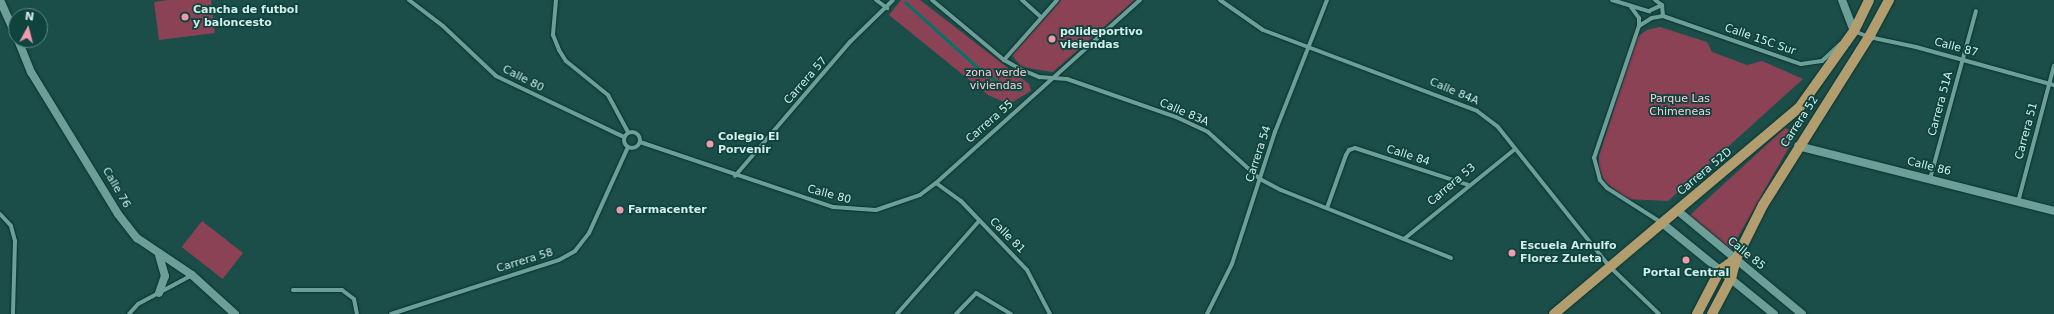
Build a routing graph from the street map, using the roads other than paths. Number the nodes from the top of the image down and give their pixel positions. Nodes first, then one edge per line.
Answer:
1 (0, 0) edge
2 (409, 0) edge
3 (556, 0) edge
4 (876, 0) edge
5 (893, 0) edge
6 (932, 0) edge
7 (1022, 0) edge
8 (1057, 0) edge
9 (1140, 0) edge
10 (1220, 0) edge
11 (1327, 0) edge
12 (1612, 0) edge
13 (1655, 0) edge
14 (1842, 0) edge
15 (1869, 0) edge
16 (1888, 0) edge
17 (1662, 5) junction
18 (1631, 7) junction
19 (887, 8) junction
20 (1976, 11) dead end
21 (1663, 16) junction
22 (1041, 17) junction
23 (8, 18) edge
24 (1639, 26) junction
25 (1854, 31) junction
26 (1869, 37) junction
27 (21, 48) edge
28 (1310, 49) junction
29 (1004, 60) junction
30 (1963, 60) junction
31 (2054, 66) edge
32 (1054, 78) junction
33 (2052, 84) edge
34 (628, 132) junction
35 (624, 137) junction
36 (640, 142) junction
37 (1798, 146) junction
38 (628, 147) junction
39 (1515, 149) junction
40 (735, 176) junction
41 (1260, 179) junction
42 (1930, 179) junction
43 (936, 183) junction
44 (1468, 185) junction
45 (2018, 202) junction
46 (1327, 208) junction
47 (854, 211) joint
48 (1678, 211) junction
49 (2054, 211) edge
50 (0, 214) edge
51 (979, 221) junction
52 (1662, 224) junction
53 (1404, 239) junction
54 (159, 255) junction
55 (1451, 258) dead end
56 (1736, 259) junction
57 (1609, 266) junction
58 (1720, 270) junction
59 (192, 275) junction
60 (1731, 279) junction
61 (293, 290) dead end
62 (159, 293) junction
63 (1558, 313) edge
64 (13, 314) edge
65 (129, 314) edge
66 (235, 314) edge
67 (357, 314) edge
68 (391, 314) edge
69 (898, 314) edge
70 (956, 314) edge
71 (1011, 314) edge
72 (1050, 314) edge
73 (1207, 314) edge
74 (1659, 314) edge
75 (1697, 314) edge
76 (1712, 314) edge
77 (1774, 314) edge
78 (1802, 314) edge

1 - 23 street
2 - 35 street, Calle 80
3 - 34 street
4 - 19 street
5 - 19 street, Carrera 57
6 - 29 street, Calle 83A
7 - 22 street
8 - 22 street
9 - 32 street, Carrera 55
10 - 28 street, Calle 84A
11 - 28 street, Carrera 54
12 - 18 street
13 - 17 street
14 - 25 street
15 - 25 main road
16 - 26 main road, Carrera 52
17 - 18 street
17 - 21 street
18 - 24 street
19 - 40 street, Carrera 57
20 - 30 street, Carrera 51A
21 - 24 street
21 - 25 street, Calle 15C Sur
22 - 29 street
24 - 52 street
25 - 26 street, Calle 87
25 - 48 main road, Carrera 52D
26 - 30 street, Calle 87
26 - 37 main road, Carrera 52
27 - 54 street, Calle 76
28 - 39 street, Calle 84A
28 - 41 street, Carrera 54
29 - 32 street, Calle 83A
30 - 33 street, Calle 87
30 - 42 street, Carrera 51A
31 - 33 street, Carrera 51
32 - 41 street, Calle 83A
32 - 43 street, Carrera 55
33 - 45 street, Carrera 51
34 - 35 street
34 - 36 street
35 - 38 street
36 - 38 street
36 - 40 street, Calle 80
37 - 42 street, Calle 86
37 - 56 main road, Carrera 52
38 - 68 street, Carrera 58
39 - 44 street, Carrera 53
39 - 57 street, Calle 84A
40 - 47 street, Calle 80
41 - 46 street, Calle 83A
41 - 73 street, Carrera 54
42 - 45 street, Calle 86
43 - 47 street, Carrera 55
43 - 51 street, Calle 81
44 - 46 street, Calle 84
44 - 53 street, Carrera 53
45 - 49 street, Calle 86
46 - 53 street, Calle 83A
48 - 52 main road, Carrera 52D
48 - 56 street, Calle 85
50 - 64 street
51 - 69 street
51 - 72 street, Calle 81
52 - 57 main road, Carrera 52D
52 - 58 street
53 - 55 street, Calle 83A
54 - 59 street, Calle 76
54 - 62 street
56 - 58 main road, Carrera 52
56 - 60 main road, Carrera 52
56 - 78 street, Calle 85
57 - 63 main road, Carrera 52D
57 - 74 street, Calle 84A
58 - 60 street
58 - 75 main road, Carrera 52
59 - 62 street
59 - 66 street, Calle 76
60 - 76 main road, Carrera 52
60 - 77 street
61 - 67 street
62 - 65 street
70 - 71 street

